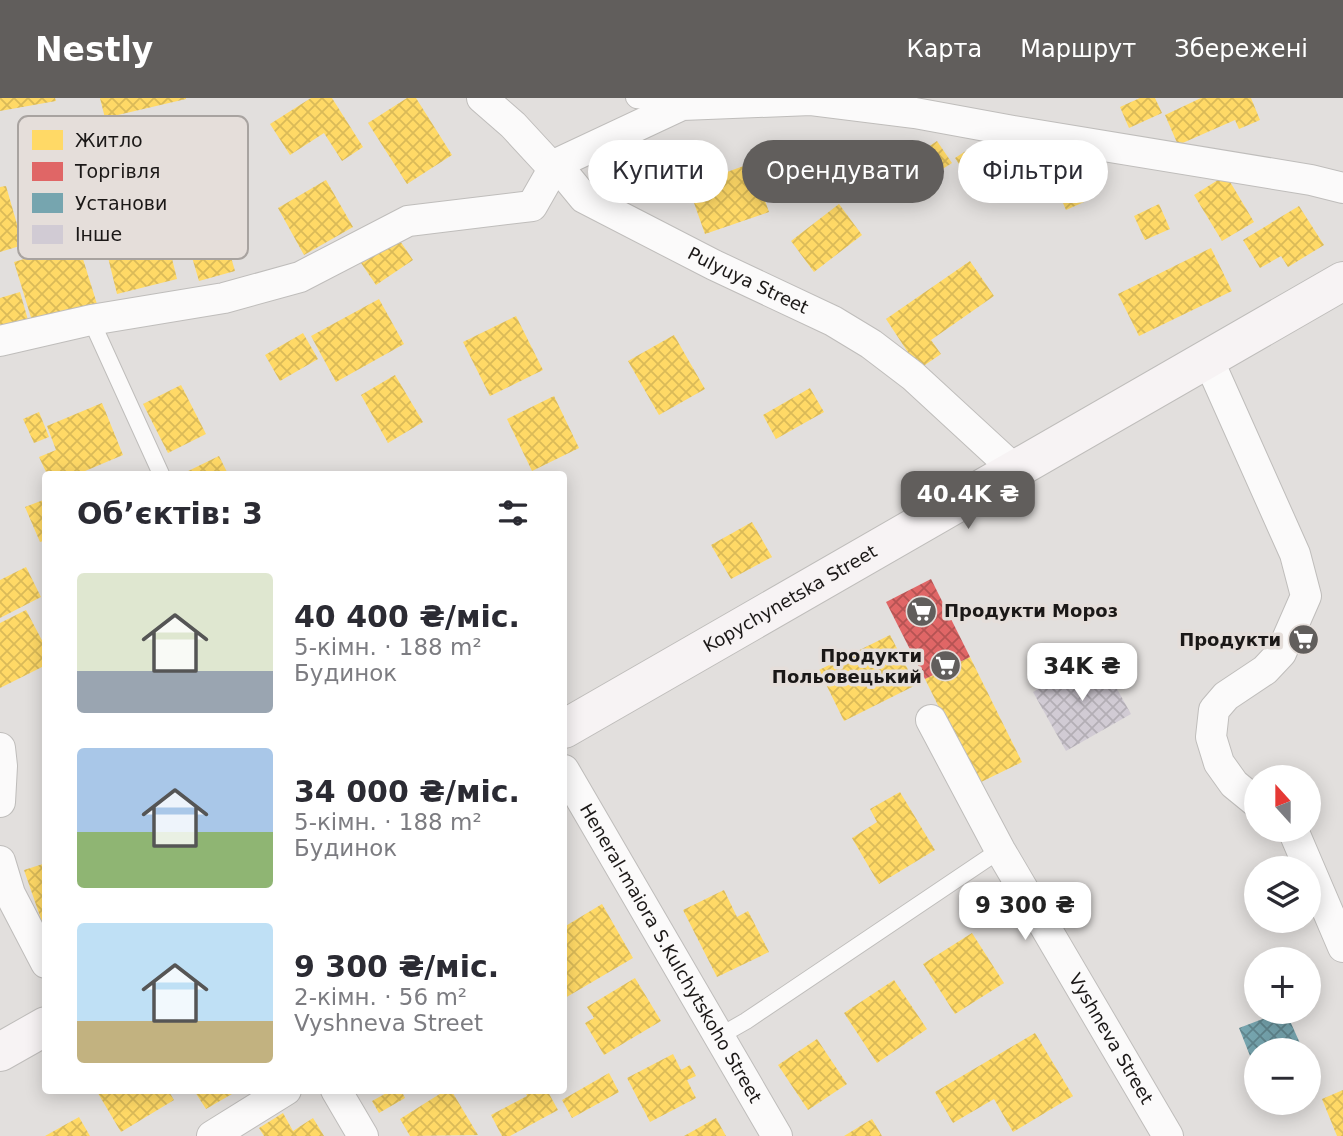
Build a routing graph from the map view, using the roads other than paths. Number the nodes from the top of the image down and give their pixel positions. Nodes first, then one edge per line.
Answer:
1 (482, 98) edge
2 (634, 98) edge
3 (682, 104) junction
4 (556, 164) junction
5 (1343, 188) edge
6 (1343, 281) edge
7 (91, 320) junction
8 (0, 341) edge
9 (1208, 359) junction
10 (1015, 470) junction
11 (160, 471) edge
12 (931, 720) dead end
13 (567, 727) edge
14 (0, 748) edge
15 (567, 775) edge
16 (1244, 792) edge
17 (0, 802) edge
18 (1298, 842) edge
19 (1000, 850) junction
20 (0, 861) edge
21 (1343, 947) edge
22 (42, 956) edge
23 (42, 1028) edge
24 (718, 1037) junction
25 (0, 1052) edge
26 (280, 1094) edge
27 (338, 1094) edge
28 (212, 1136) edge
29 (363, 1136) edge
30 (777, 1136) edge
31 (1168, 1136) edge

1 - 4 street, Pulyuya Street
2 - 3 lane
3 - 4 street
3 - 5 street
4 - 7 street
4 - 10 street, Pulyuya Street
6 - 9 main road, Kopychynetska Street
7 - 8 street
7 - 11 lane
9 - 10 main road, Kopychynetska Street
9 - 16 street
10 - 13 main road, Kopychynetska Street
12 - 19 street, Vyshneva Street
14 - 17 street
15 - 24 street, Heneral-maiora S.Kulchytskoho Street
18 - 21 street
19 - 24 lane
19 - 31 street, Vyshneva Street
20 - 22 street
23 - 25 main road
24 - 30 street, Heneral-maiora S.Kulchytskoho Street
26 - 28 street
27 - 29 street

